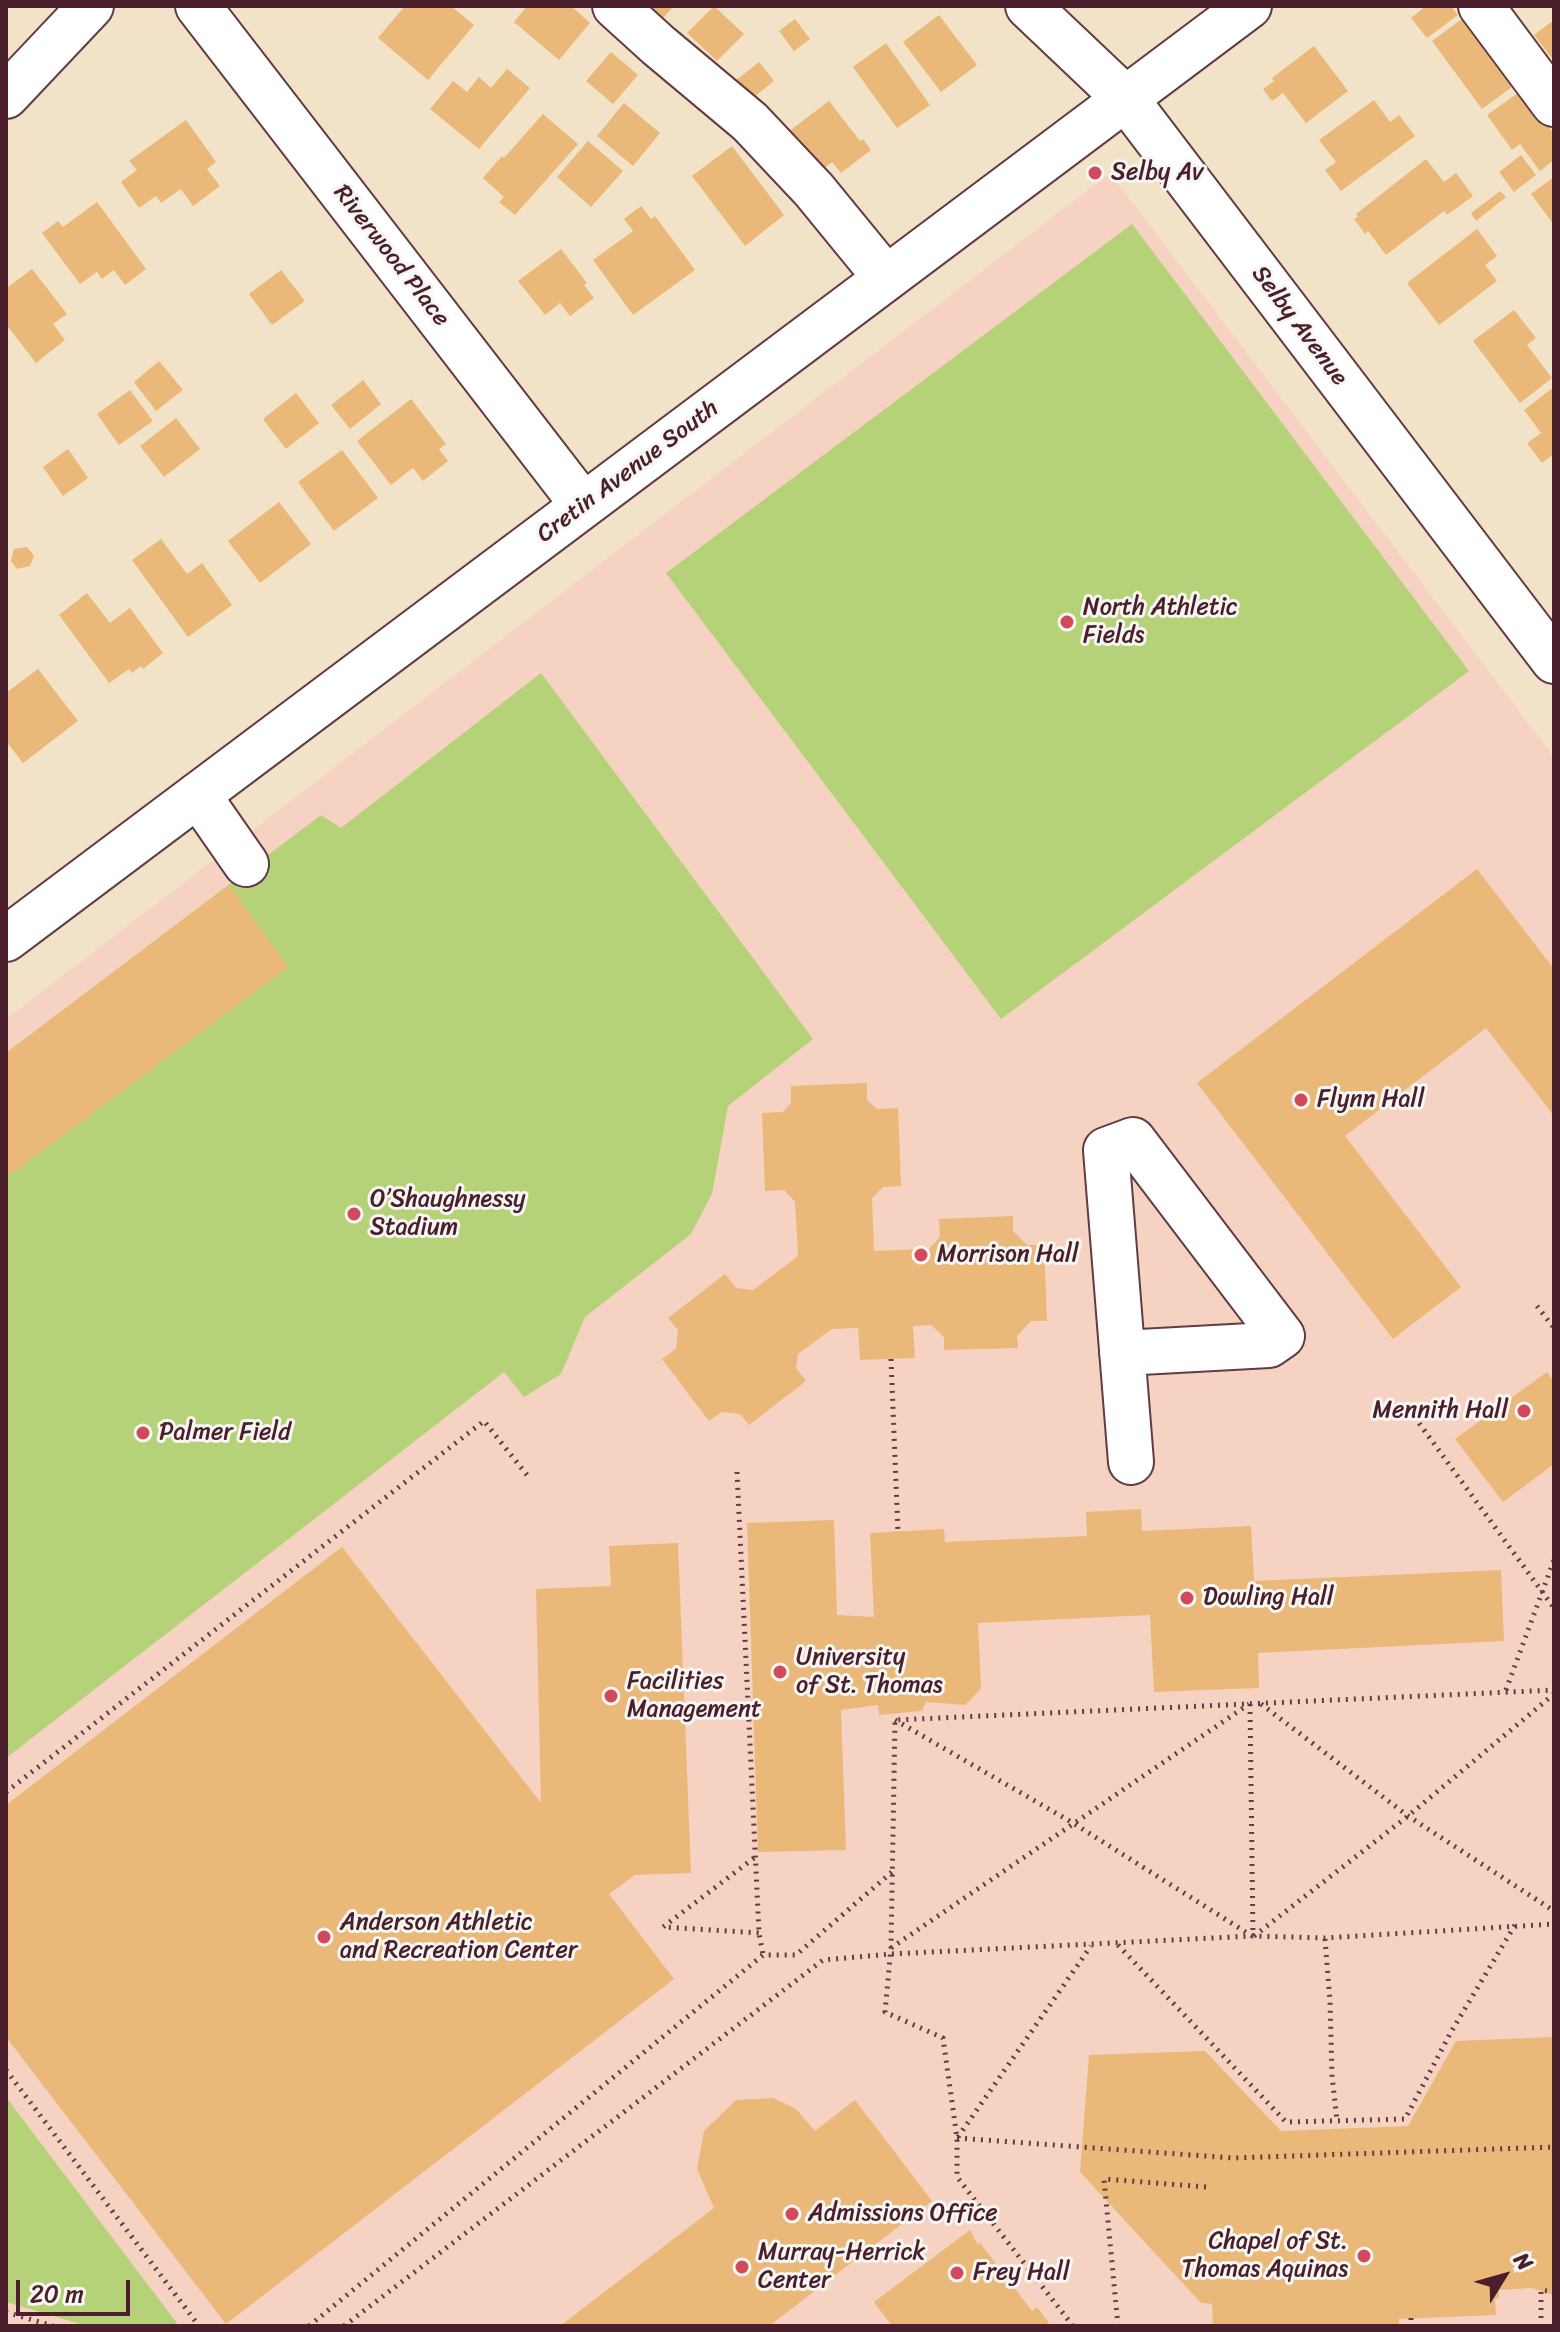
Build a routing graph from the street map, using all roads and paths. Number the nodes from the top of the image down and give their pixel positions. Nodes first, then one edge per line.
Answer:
1 (91, 6) edge
2 (198, 6) edge
3 (615, 6) edge
4 (1028, 6) edge
5 (1249, 6) edge
6 (1481, 6) edge
7 (6, 96) edge
8 (1126, 99) junction
9 (1554, 104) edge
10 (886, 278) junction
11 (583, 505) junction
12 (1554, 661) edge
13 (198, 795) junction
14 (246, 864) dead end
15 (6, 939) edge
16 (1537, 1306) dead end
17 (1554, 1328) edge
18 (1122, 1353) junction
19 (891, 1359) dead end
20 (1405, 1404) dead end
21 (1131, 1462) dead end
22 (737, 1472) dead end
23 (527, 1475) dead end
24 (898, 1532) dead end
25 (1554, 1560) edge
26 (1542, 1593) junction
27 (1554, 1608) edge
28 (1506, 1690) junction
29 (1554, 1692) edge
30 (1250, 1703) junction
31 (1260, 1703) junction
32 (895, 1720) junction
33 (6, 1792) edge
34 (1408, 1816) junction
35 (1073, 1823) junction
36 (755, 1857) junction
37 (893, 1871) junction
38 (1554, 1911) edge
39 (1554, 1924) edge
40 (1515, 1925) junction
41 (759, 1933) junction
42 (1253, 1936) junction
43 (1325, 1938) junction
44 (1117, 1944) junction
45 (1091, 1946) junction
46 (891, 1951) junction
47 (763, 1955) junction
48 (6, 2070) edge
49 (1337, 2121) junction
50 (957, 2138) junction
51 (1554, 2147) edge
52 (1207, 2187) dead end
53 (1554, 2292) edge
54 (6, 2312) edge
55 (1411, 2318) dead end
56 (53, 2326) edge
57 (199, 2326) edge
58 (309, 2326) edge
59 (344, 2326) edge
60 (1073, 2326) edge
61 (1118, 2326) edge
62 (1411, 2326) edge
63 (1541, 2326) edge

1 - 7 street
2 - 11 street, Riverwood Place
3 - 10 street
4 - 8 street, Selby Avenue
5 - 8 street, Cretin Avenue South
6 - 9 street
8 - 10 street, Cretin Avenue South
8 - 12 street, Selby Avenue
10 - 11 street, Cretin Avenue South
11 - 13 street, Cretin Avenue South
13 - 14 street
13 - 15 street, Cretin Avenue South
16 - 17 path
18 - 18 street
18 - 21 street
19 - 24 path
20 - 26 path
22 - 36 path
23 - 33 path
25 - 26 path
26 - 27 path
26 - 28 path
28 - 29 path
28 - 31 path
29 - 34 path
30 - 31 path
30 - 32 path
30 - 35 path
30 - 42 path
31 - 34 path
32 - 35 path
32 - 37 path
34 - 38 path
34 - 42 path
35 - 42 path
35 - 46 path
36 - 41 path
36 - 41 path
37 - 46 path
37 - 47 path
39 - 40 path
40 - 43 path
40 - 49 path
41 - 47 path
42 - 43 path
42 - 44 path
43 - 49 path
44 - 45 path
44 - 49 path
45 - 46 path
45 - 50 path
46 - 50 path
46 - 59 path
47 - 58 path
48 - 57 path
50 - 51 path
50 - 60 path
52 - 61 path
53 - 63 path
54 - 56 path
55 - 62 path

